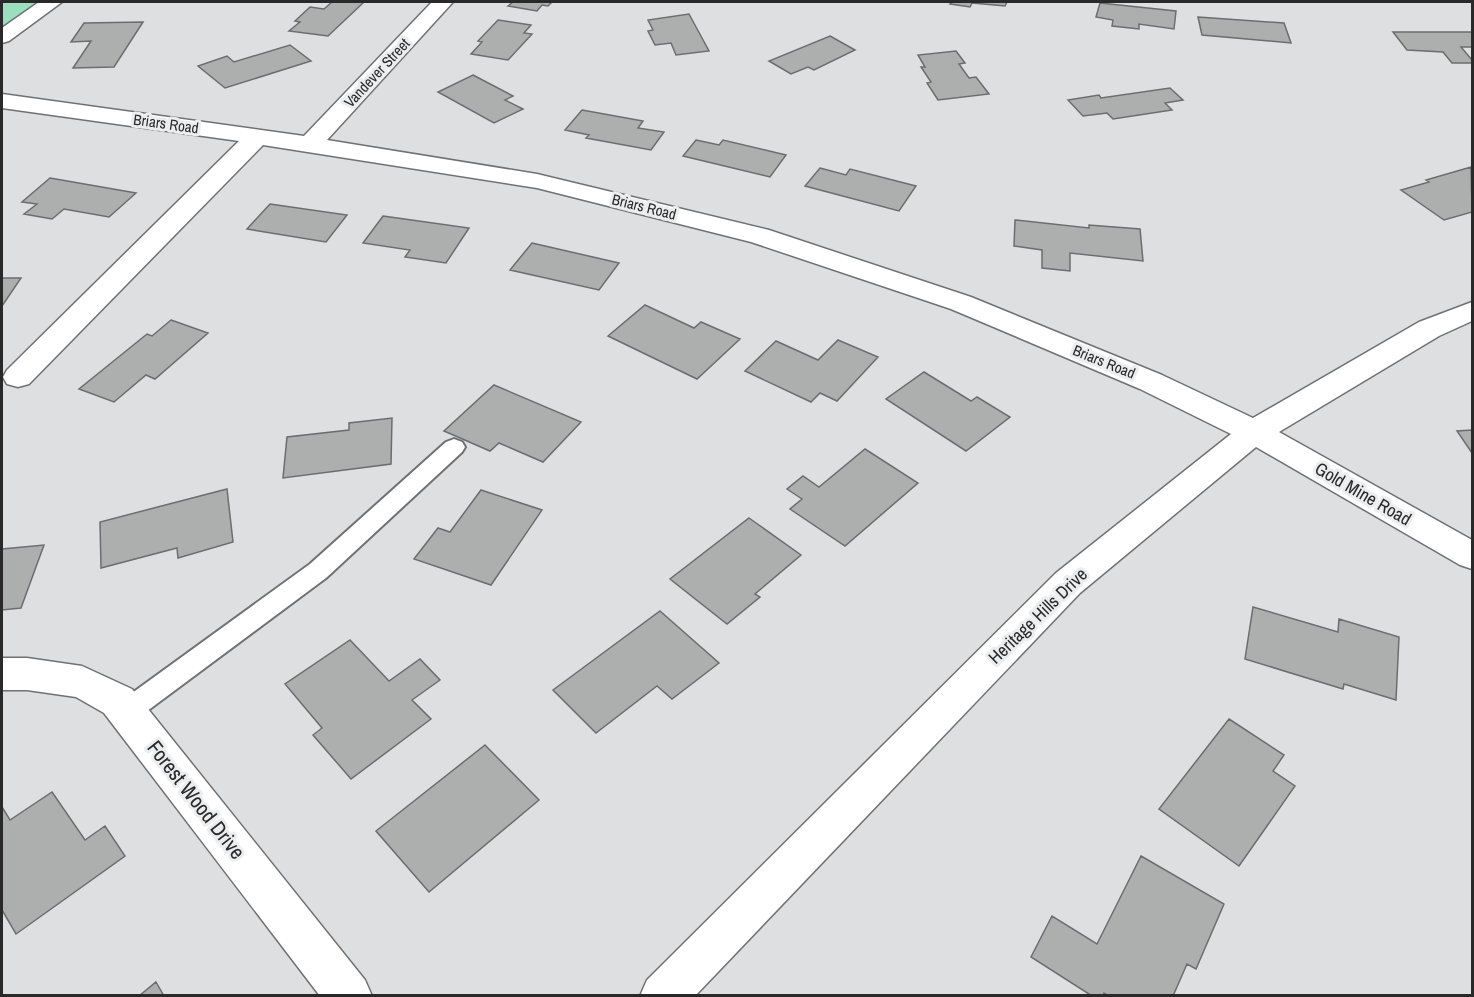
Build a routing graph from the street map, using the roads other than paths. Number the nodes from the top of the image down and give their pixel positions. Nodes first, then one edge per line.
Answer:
1 (52, 2) edge
2 (443, 2) edge
3 (2, 37) edge
4 (2, 101) edge
5 (257, 137) junction
6 (310, 144) junction
7 (1473, 311) edge
8 (18, 377) dead end
9 (1254, 432) junction
10 (454, 447) dead end
11 (1473, 556) edge
12 (2, 674) edge
13 (126, 712) junction
14 (349, 996) edge
15 (663, 996) edge

1 - 3 street
2 - 6 street, Vandever Street
4 - 5 street, Briars Road
5 - 6 street, Briars Road
5 - 8 street
6 - 9 street, Briars Road
7 - 9 street, Heritage Hills Drive
9 - 11 street, Gold Mine Road
9 - 15 street, Heritage Hills Drive
10 - 13 lane
12 - 13 street, Forest Wood Drive
13 - 14 street, Forest Wood Drive

